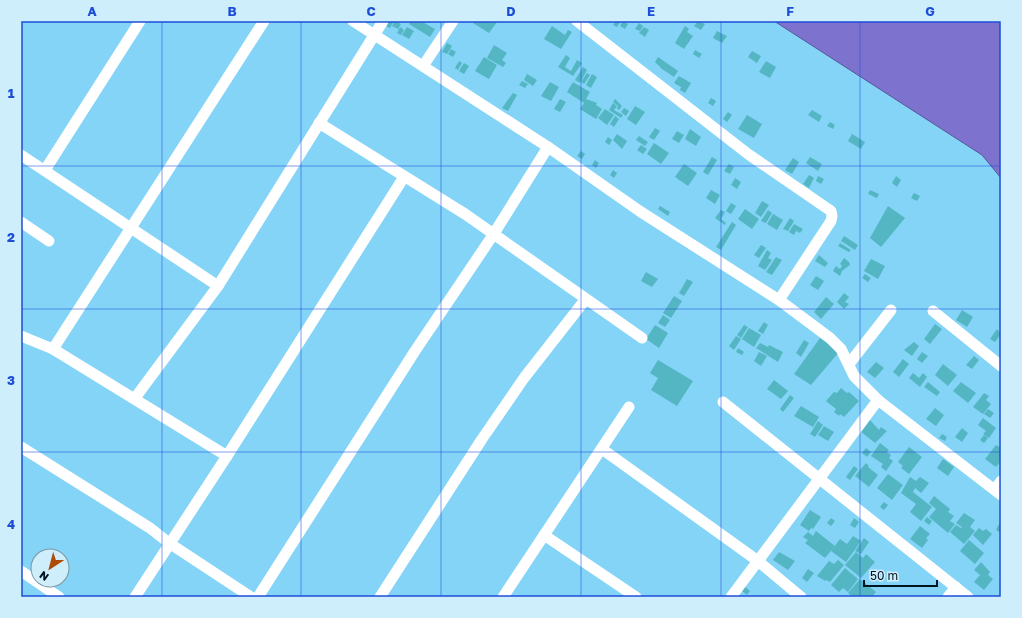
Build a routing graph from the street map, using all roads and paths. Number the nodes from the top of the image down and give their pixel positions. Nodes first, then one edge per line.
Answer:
1 (140, 21) edge
2 (264, 21) edge
3 (353, 21) edge
4 (383, 21) edge
5 (454, 21) edge
6 (577, 21) edge
7 (374, 34) junction
8 (423, 66) junction
9 (319, 123) junction
10 (548, 147) junction
11 (21, 155) edge
12 (45, 170) junction
13 (404, 177) junction
14 (21, 222) edge
15 (132, 227) junction
16 (493, 235) junction
17 (49, 241) dead end
18 (218, 286) junction
19 (585, 300) junction
20 (779, 300) junction
21 (891, 310) dead end
22 (933, 311) dead end
23 (21, 336) edge
24 (642, 338) dead end
25 (53, 349) junction
26 (849, 364) junction
27 (1001, 366) edge
28 (135, 398) junction
29 (878, 400) junction
30 (723, 402) dead end
31 (629, 407) dead end
32 (21, 447) edge
33 (602, 449) junction
34 (227, 456) junction
35 (820, 478) junction
36 (999, 488) edge
37 (544, 534) junction
38 (169, 543) junction
39 (758, 561) junction
40 (21, 571) edge
41 (956, 587) junction
42 (59, 597) edge
43 (134, 597) edge
44 (251, 597) edge
45 (258, 597) edge
46 (380, 597) edge
47 (503, 597) edge
48 (636, 597) edge
49 (731, 597) edge
50 (801, 597) edge
51 (948, 597) edge
52 (968, 597) edge

1 - 12 street
2 - 15 street
3 - 7 street
4 - 7 street
5 - 8 street
6 - 20 street
7 - 8 street
7 - 9 street
8 - 10 street
9 - 13 street
9 - 18 street
10 - 16 street
10 - 20 street
11 - 12 street
12 - 15 street
13 - 16 street
13 - 34 street
14 - 17 street
15 - 18 street
15 - 25 street
16 - 19 street
16 - 45 street
18 - 28 street
19 - 24 street
19 - 46 street
20 - 26 street
21 - 26 street
22 - 27 street
23 - 25 street
25 - 28 street
26 - 29 street
28 - 34 street
29 - 35 street
29 - 36 street
30 - 35 street
31 - 33 street
32 - 38 street
33 - 37 street
33 - 39 street
34 - 38 street
35 - 39 street
35 - 41 street
37 - 47 street
37 - 48 street
38 - 43 street
38 - 44 street
39 - 49 street
39 - 50 street
40 - 42 street
41 - 51 street
41 - 52 street

